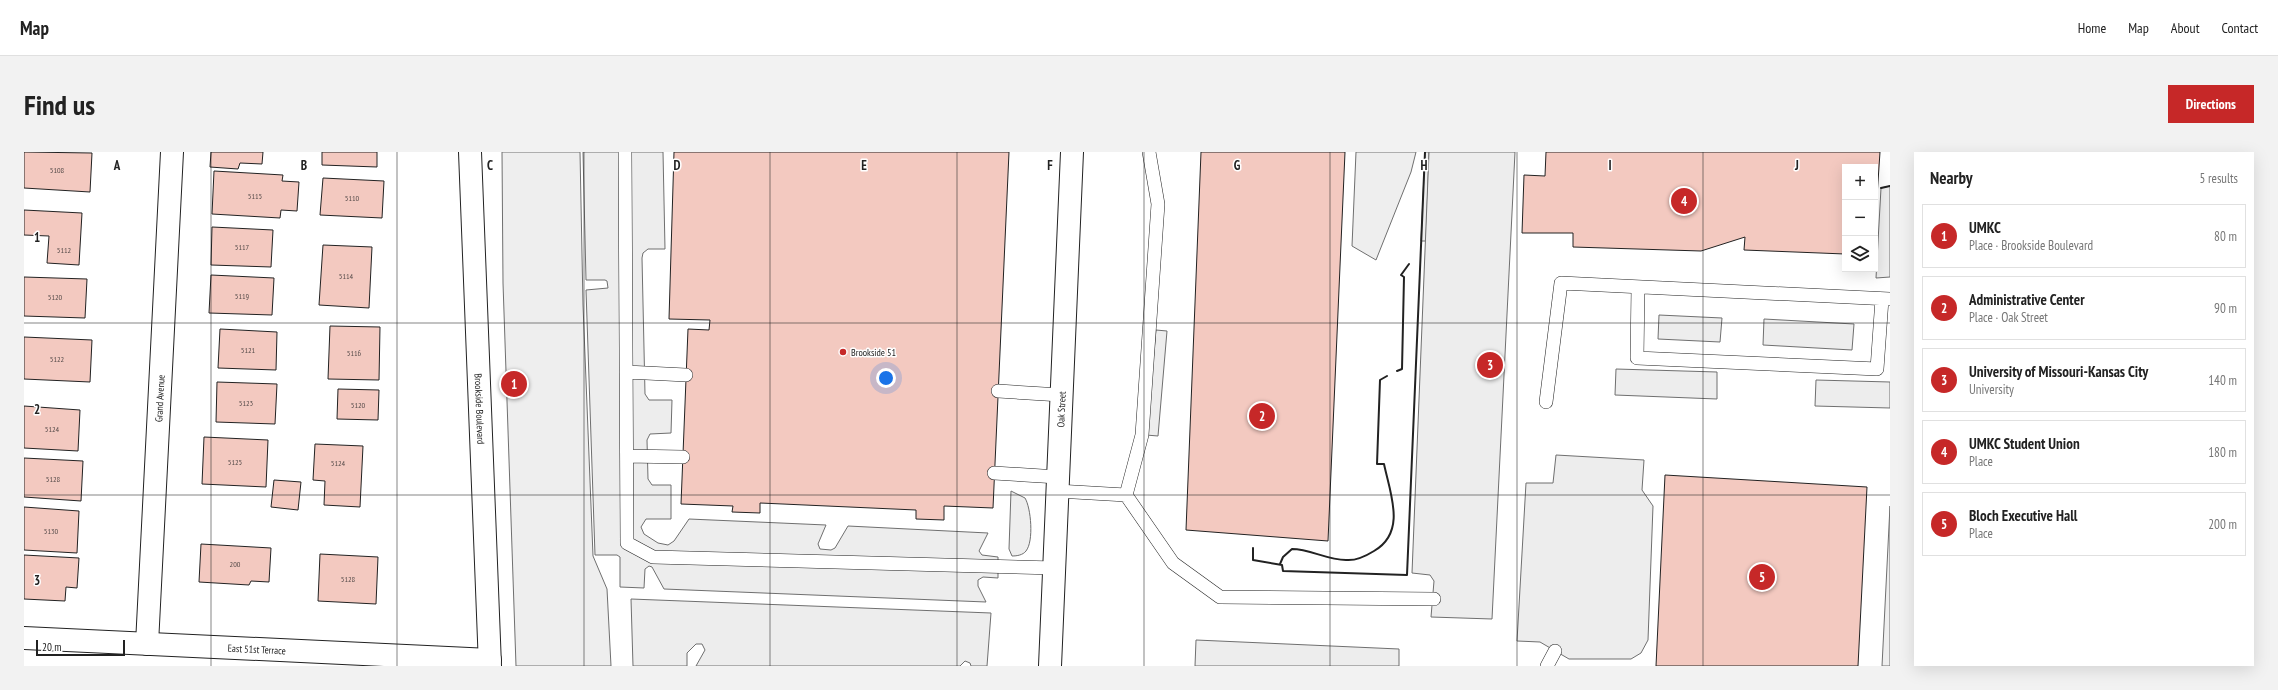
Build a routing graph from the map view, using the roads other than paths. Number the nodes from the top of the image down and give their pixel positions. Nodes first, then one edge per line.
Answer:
1 (172, 152) edge
2 (470, 152) edge
3 (625, 152) edge
4 (1072, 152) edge
5 (1148, 152) edge
6 (1638, 287) junction
7 (1886, 299) edge
8 (626, 372) junction
9 (686, 374) dead end
10 (998, 391) dead end
11 (1061, 395) junction
12 (1546, 402) dead end
13 (627, 456) junction
14 (683, 457) dead end
15 (994, 473) dead end
16 (1058, 484) junction
17 (1126, 495) junction
18 (1055, 568) junction
19 (1434, 599) dead end
20 (24, 638) edge
21 (147, 644) junction
22 (1555, 651) dead end
23 (490, 663) edge
24 (1050, 666) edge
25 (1547, 666) edge

1 - 21 street, Grand Avenue
2 - 23 street, Brookside Boulevard
3 - 8 lane
4 - 11 street, Oak Street
5 - 17 lane
6 - 7 lane
6 - 7 lane
6 - 12 lane
8 - 9 lane
8 - 13 lane
10 - 11 lane
11 - 16 street, Oak Street
13 - 14 lane
13 - 18 lane
15 - 16 lane
16 - 17 lane
16 - 18 street, Oak Street
17 - 19 lane
18 - 24 street, Oak Street
20 - 21 street, East 51st Terrace
21 - 23 street, East 51st Terrace
22 - 25 lane

